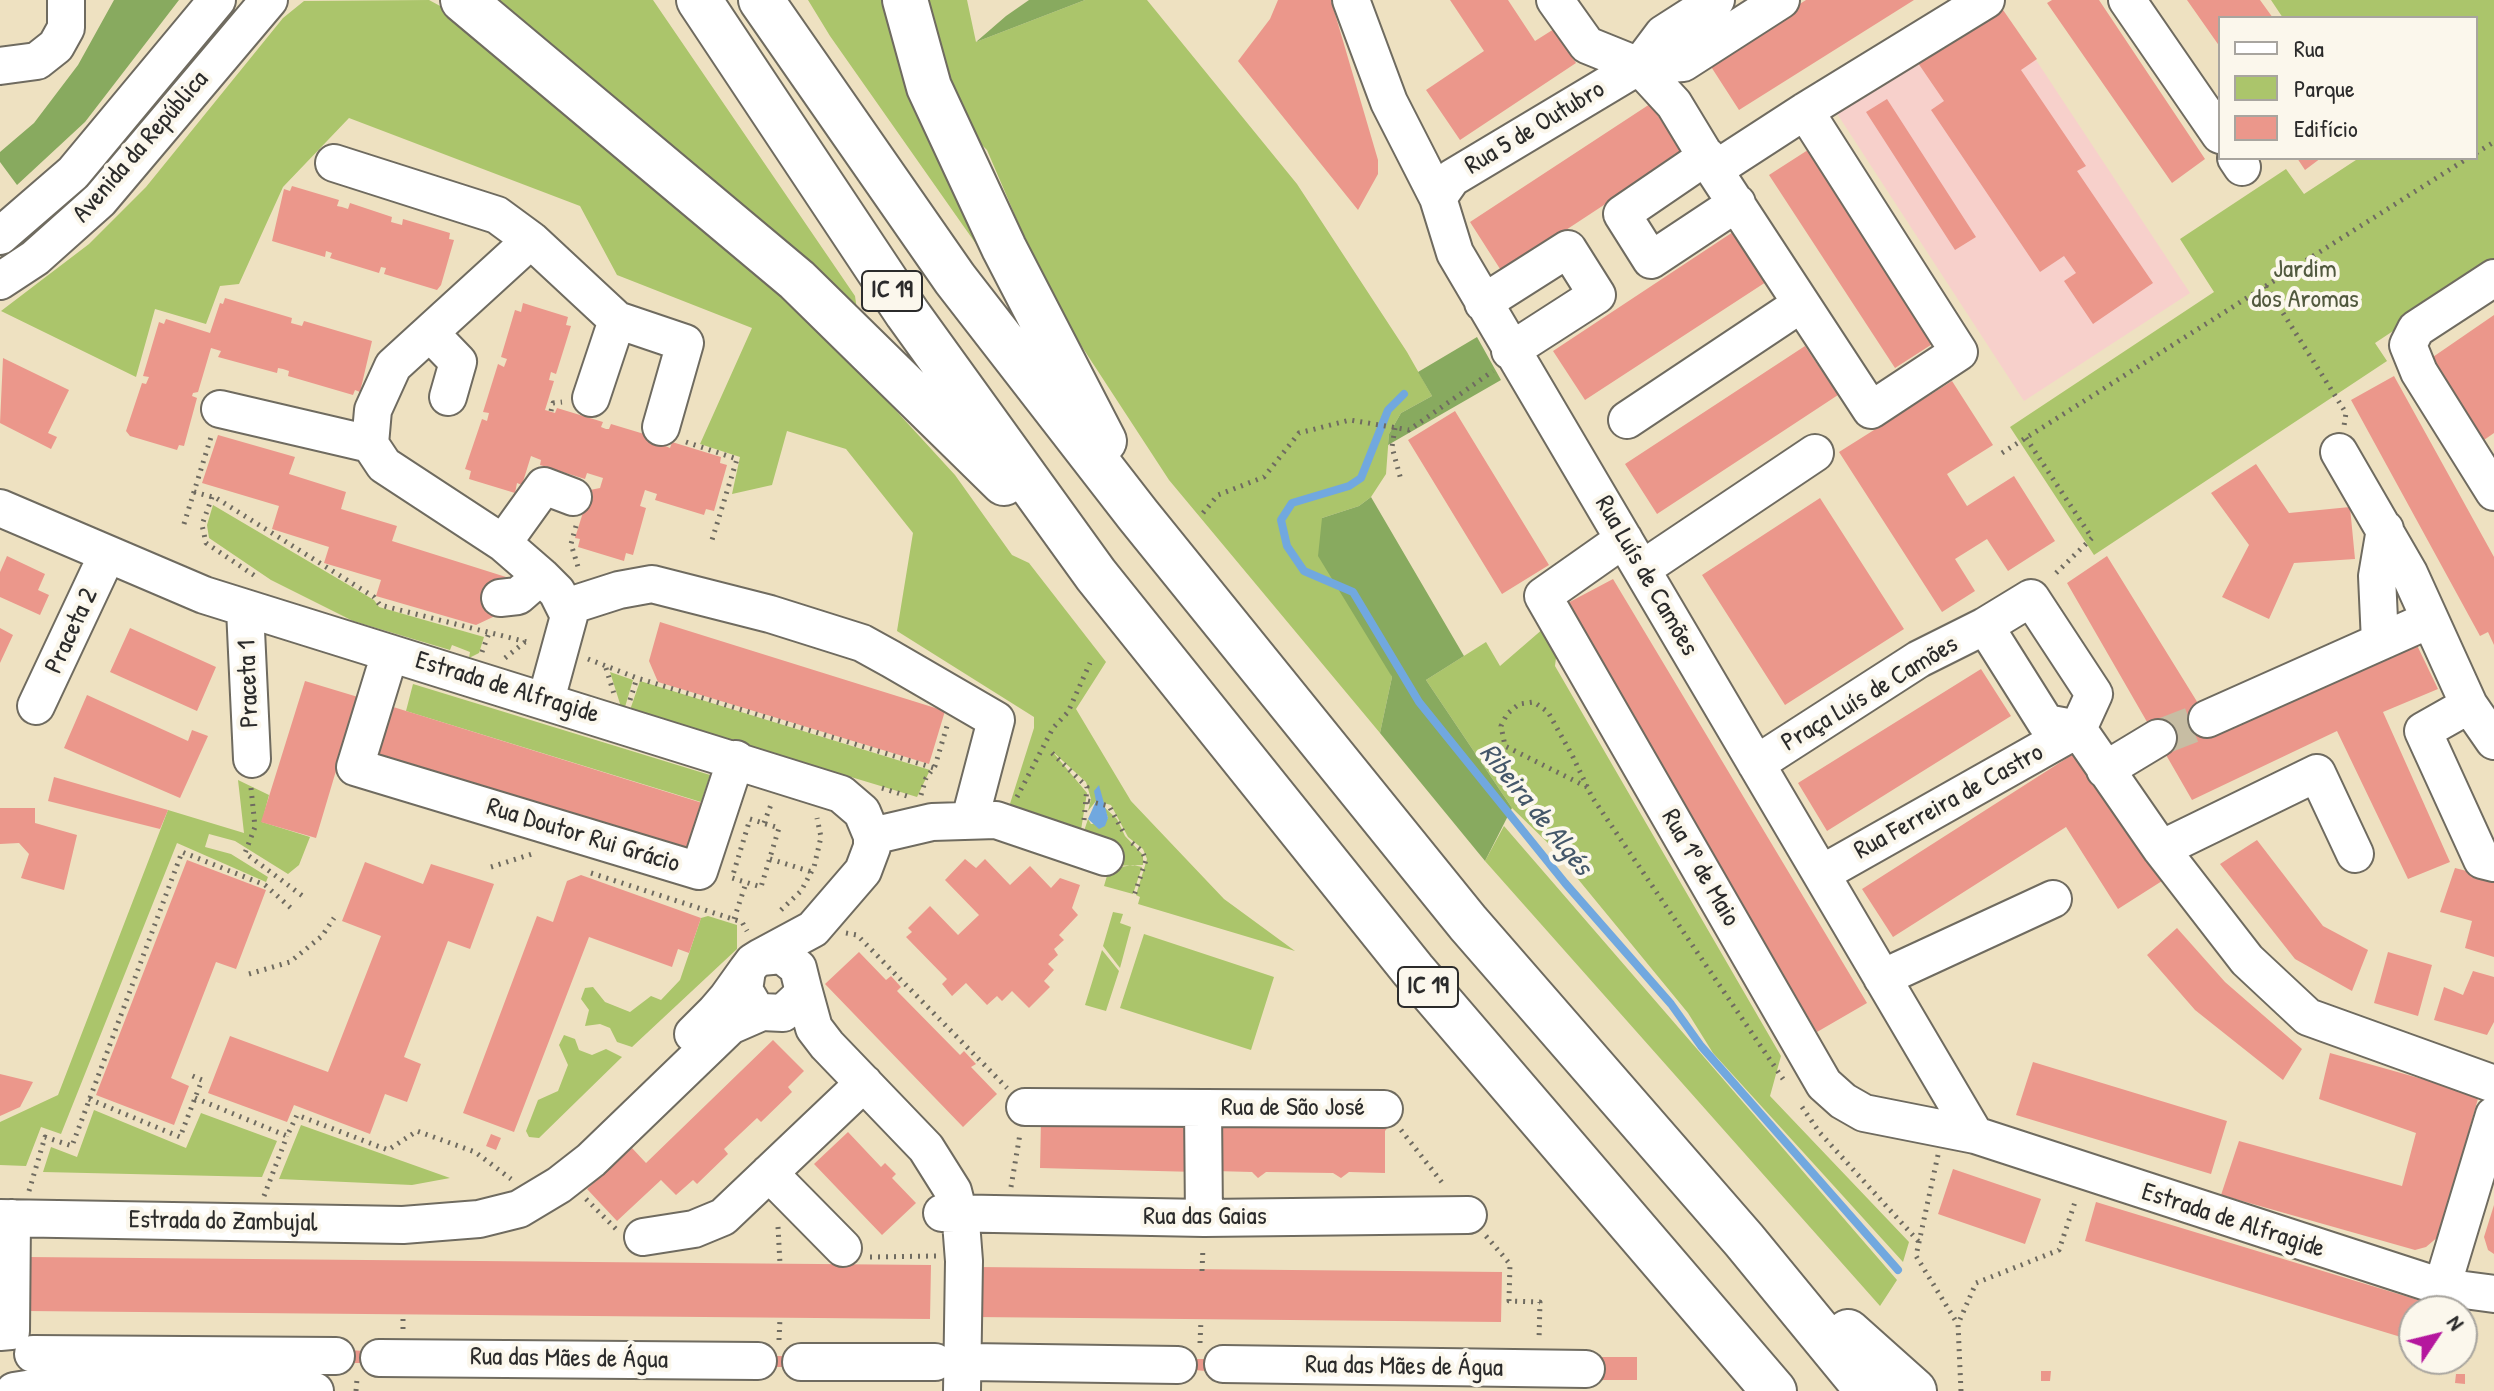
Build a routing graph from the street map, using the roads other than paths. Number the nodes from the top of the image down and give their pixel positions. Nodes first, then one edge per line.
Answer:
1 (66, 0) edge
2 (217, 0) edge
3 (269, 0) edge
4 (463, 0) edge
5 (699, 0) edge
6 (761, 0) edge
7 (905, 0) edge
8 (1351, 0) edge
9 (1555, 0) edge
10 (1716, 0) edge
11 (1781, 0) edge
12 (1986, 0) edge
13 (2127, 0) edge
14 (0, 66) edge
15 (1639, 66) junction
16 (1805, 111) junction
17 (2218, 132) edge
18 (334, 163) dead end
19 (1710, 163) junction
20 (1438, 198) junction
21 (1737, 203) junction
22 (0, 236) edge
23 (531, 240) junction
24 (2494, 278) edge
25 (0, 281) edge
26 (1483, 303) junction
27 (1801, 304) junction
28 (617, 320) junction
29 (430, 333) junction
30 (1510, 351) junction
31 (448, 397) dead end
32 (591, 398) dead end
33 (1627, 420) dead end
34 (216, 421) road end
35 (661, 427) dead end
36 (370, 444) junction
37 (2339, 452) road end
38 (1815, 453) dead end
39 (2490, 475) edge
40 (0, 508) edge
41 (574, 511) road end
42 (1138, 515) junction
43 (2385, 529) junction
44 (503, 543) junction
45 (1633, 554) junction
46 (107, 555) junction
47 (1096, 575) junction
48 (541, 576) junction
49 (500, 598) dead end
50 (566, 607) junction
51 (245, 609) junction
52 (2429, 620) junction
53 (1985, 626) junction
54 (2380, 642) junction
55 (390, 653) junction
56 (546, 700) junction
57 (2469, 705) junction
58 (36, 706) dead end
59 (2207, 719) tunnel mouth
60 (2078, 729) junction
61 (2158, 738) tunnel mouth
62 (2493, 738) edge
63 (252, 759) road end
64 (736, 759) junction
65 (1756, 764) junction
66 (2105, 770) junction
67 (985, 820) junction
68 (872, 836) junction
69 (1093, 844) road end
70 (2161, 849) junction
71 (2355, 854) dead end
72 (2494, 863) edge
73 (1821, 874) junction
74 (2053, 899) dead end
75 (813, 929) junction
76 (754, 964) junction
77 (1882, 978) junction
78 (802, 982) junction
79 (767, 1013) junction
80 (2494, 1084) edge
81 (857, 1090) junction
82 (1025, 1107) road end
83 (1203, 1108) junction
84 (1384, 1109) dead end
85 (2494, 1115) edge
86 (1975, 1135) junction
87 (759, 1183) junction
88 (951, 1213) junction
89 (1468, 1215) dead end
90 (6, 1218) edge
91 (1204, 1218) junction
92 (446, 1220) junction
93 (643, 1237) road end
94 (1744, 1240) junction
95 (843, 1248) road end
96 (2442, 1287) junction
97 (2494, 1294) edge
98 (0, 1332) edge
99 (33, 1354) dead end
100 (1586, 1369) dead end
101 (952, 1377) edge
102 (1773, 1390) edge
103 (14, 1391) edge
104 (315, 1391) edge
105 (1868, 1391) edge
106 (1914, 1391) edge

1 - 14 street
2 - 22 street, Avenida da República
3 - 25 street, Avenida da República
4 - 47 highway
5 - 47 highway, IC 19
6 - 42 highway, IC 19
7 - 42 highway
8 - 20 street, Rua Luís de Camões
9 - 15 street
10 - 15 street, Rua 5 de Outubro
11 - 15 street, Rua 5 de Outubro
12 - 16 street
13 - 17 street
15 - 19 street
15 - 20 street, Rua 5 de Outubro
16 - 19 street
16 - 27 street
18 - 23 street
19 - 21 street
19 - 21 street
20 - 26 street, Rua Luís de Camões
21 - 27 street
23 - 28 street
23 - 29 street
24 - 39 street
26 - 30 street, Rua Luís de Camões
26 - 30 street
27 - 33 street
28 - 32 street
28 - 35 street
29 - 31 street
29 - 36 street
30 - 45 street, Rua Luís de Camões
34 - 36 street
36 - 44 street
37 - 43 street
38 - 45 street
40 - 46 street, Estrada de Alfragide
41 - 44 street
42 - 94 highway, IC 19
43 - 52 street
43 - 54 street
44 - 48 street
45 - 65 street, Rua Luís de Camões
45 - 86 street, Rua 1º de Maio
46 - 51 street, Estrada de Alfragide
46 - 58 street, Praceta 2
47 - 102 highway, IC 19
48 - 49 street
48 - 50 street
50 - 56 street
50 - 67 street
51 - 55 street, Estrada de Alfragide
51 - 63 street, Praceta 1
52 - 54 street
52 - 57 street
53 - 60 street
53 - 60 street, Praça Luís de Camões
53 - 65 street, Praça Luís de Camões
54 - 59 street
55 - 56 street, Estrada de Alfragide
55 - 64 street, Rua Doutor Rui Grácio
56 - 64 street, Estrada de Alfragide
57 - 62 street
57 - 72 street
60 - 66 street
60 - 73 street, Rua Ferreira de Castro
61 - 66 street
64 - 68 street, Estrada de Alfragide
65 - 73 street, Rua Luís de Camões
66 - 70 street
67 - 68 street
67 - 69 street
68 - 75 street, Estrada do Zambujal
70 - 71 street
70 - 80 street
73 - 77 street, Rua Luís de Camões
74 - 77 street
75 - 76 street, Estrada do Zambujal
75 - 78 street, Estrada do Zambujal
76 - 78 street
76 - 79 street
76 - 92 street, Estrada do Zambujal
77 - 86 street, Rua Luís de Camões
78 - 79 street
78 - 81 street
79 - 81 street
79 - 92 street, Estrada do Zambujal
81 - 87 street
81 - 88 street
82 - 83 street, Rua de São José
83 - 84 street, Rua de São José
83 - 91 street, Rua de São José
85 - 96 street
86 - 96 street, Estrada de Alfragide
87 - 93 street
87 - 95 street
88 - 91 street, Rua das Gaias
88 - 101 street
88 - 101 street
89 - 91 street, Rua das Gaias
90 - 92 street, Estrada do Zambujal
90 - 98 street
94 - 105 highway, IC 19
94 - 106 highway
96 - 97 street, Estrada de Alfragide
99 - 101 street, Rua das Mães de Água
100 - 101 street, Rua das Mães de Água
103 - 104 street

